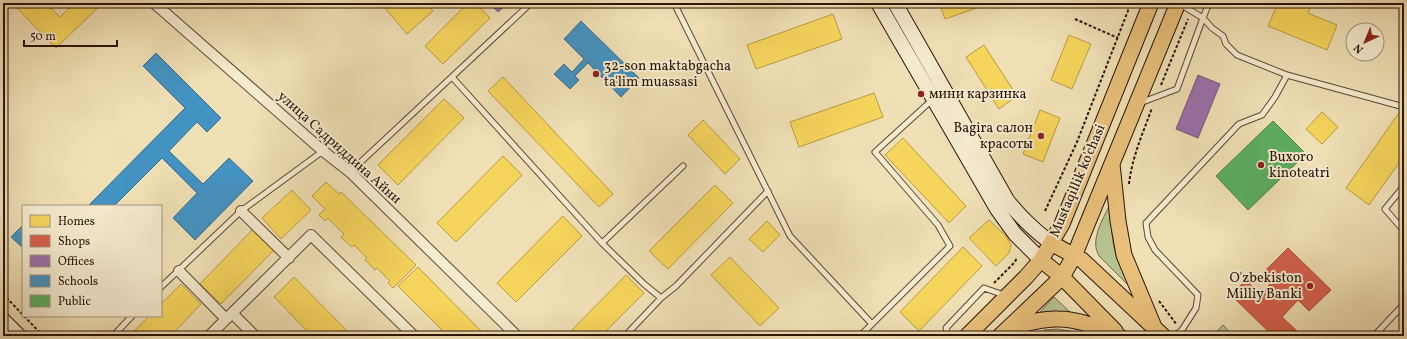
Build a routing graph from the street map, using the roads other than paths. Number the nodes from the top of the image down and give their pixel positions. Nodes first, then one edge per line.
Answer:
1 (154, 3) edge
2 (531, 3) edge
3 (674, 3) edge
4 (878, 3) edge
5 (895, 3) edge
6 (1151, 3) edge
7 (1178, 3) edge
8 (1209, 3) edge
9 (1203, 18) junction
10 (1287, 75) junction
11 (452, 77) junction
12 (933, 99) junction
13 (1135, 105) junction
14 (1404, 107) edge
15 (323, 151) junction
16 (1112, 162) junction
17 (683, 166) dead end
18 (350, 172) junction
19 (1404, 186) edge
20 (768, 191) junction
21 (241, 211) junction
22 (1404, 231) edge
23 (602, 243) junction
24 (1051, 243) junction
25 (1074, 256) junction
26 (289, 258) junction
27 (1041, 260) junction
28 (179, 271) junction
29 (1062, 277) junction
30 (162, 286) edge
31 (1007, 296) junction
32 (661, 298) junction
33 (1404, 304) edge
34 (229, 316) junction
35 (131, 317) edge
36 (3, 320) edge
37 (872, 324) junction
38 (1158, 331) edge
39 (1004, 332) edge
40 (515, 335) edge
41 (19, 336) edge
42 (113, 336) edge
43 (209, 336) edge
44 (255, 336) edge
45 (414, 336) edge
46 (625, 336) edge
47 (860, 336) edge
48 (948, 336) edge
49 (967, 336) edge
50 (1119, 336) edge
51 (1174, 336) edge
52 (1374, 336) edge

1 - 15 street, улица Садриддина Айни
2 - 11 lane
3 - 20 lane
4 - 12 main road
5 - 24 main road
6 - 24 main road, Mustaqillik ko'chasi
7 - 9 lane
7 - 13 main road, Mustaqillik ko'chasi
8 - 9 lane
9 - 10 lane
9 - 13 lane
10 - 14 lane
10 - 51 lane
11 - 18 lane
11 - 23 lane
12 - 27 main road
12 - 37 lane
13 - 16 main road, Mustaqillik ko'chasi
15 - 18 street, улица Садриддина Айни
15 - 21 lane
16 - 25 main road, Mustaqillik ko'chasi
16 - 38 main road
17 - 23 lane
18 - 40 street, улица Садриддина Айни
19 - 22 lane
20 - 32 lane
20 - 37 lane
21 - 26 street
21 - 28 lane
23 - 32 lane
24 - 25 main road
24 - 27 main road, Mustaqillik ko'chasi
25 - 29 main road, Mustaqillik ko'chasi
25 - 38 main road
26 - 34 street
26 - 45 street
27 - 29 main road
27 - 31 main road, Mustaqillik ko'chasi
28 - 30 lane
28 - 34 street
29 - 39 main road, Mustaqillik ko'chasi
29 - 50 main road
31 - 48 lane
31 - 49 main road, Mustaqillik ko'chasi
32 - 46 lane
33 - 52 lane
34 - 43 street
34 - 44 street
35 - 42 lane
36 - 41 main road
37 - 47 lane
39 - 50 main road

